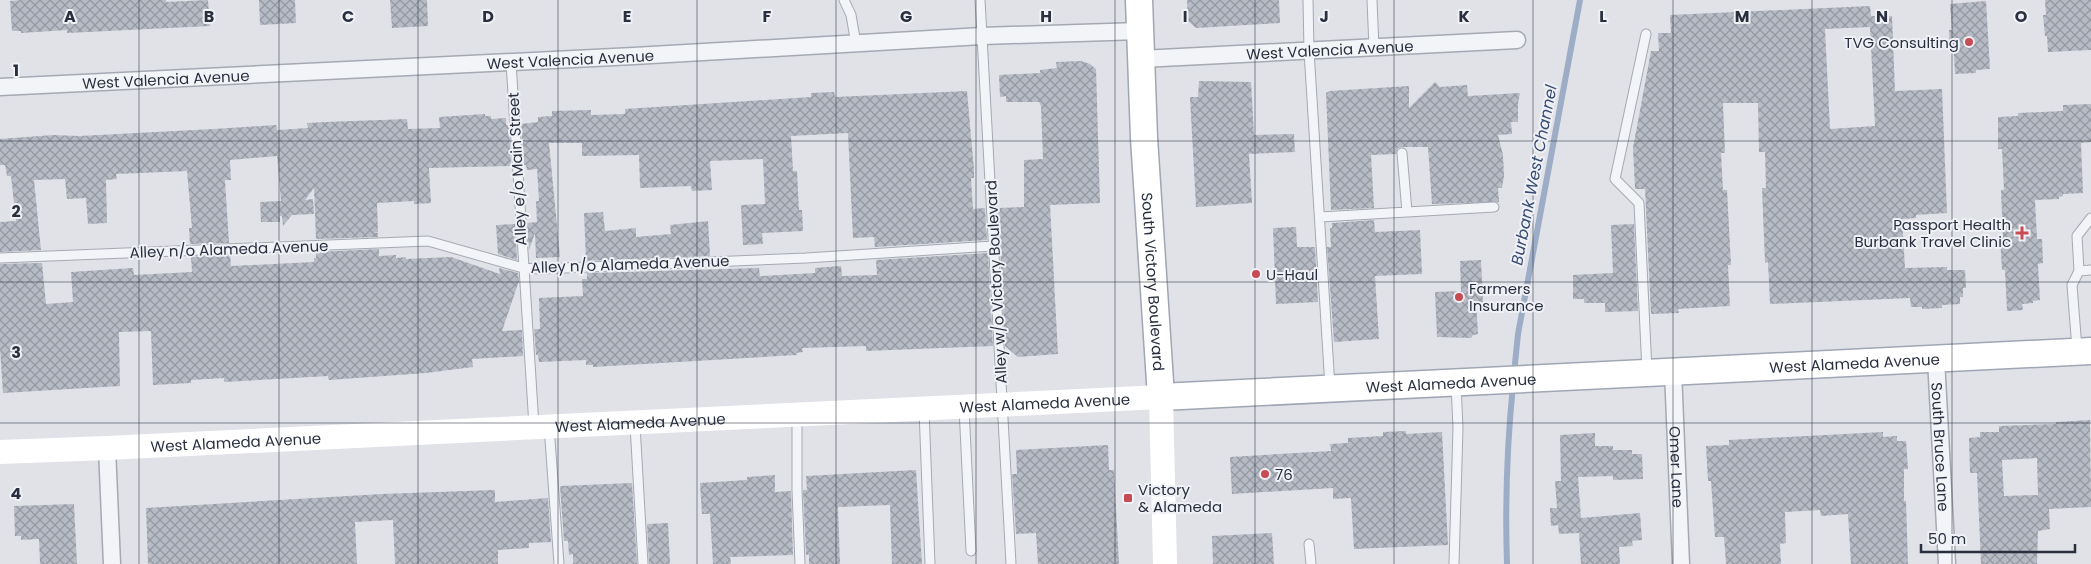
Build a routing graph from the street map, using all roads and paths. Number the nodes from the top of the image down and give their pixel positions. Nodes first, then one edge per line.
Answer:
1 (844, 0) edge
2 (980, 0) edge
3 (1139, 0) edge
4 (1308, 0) edge
5 (1372, 0) edge
6 (1140, 31) junction
7 (1646, 34) dead end
8 (982, 36) junction
9 (1517, 40) dead end
10 (856, 44) junction
11 (1374, 48) junction
12 (1309, 51) junction
13 (1142, 59) junction
14 (511, 62) junction
15 (0, 87) edge
16 (1402, 154) dead end
17 (1494, 207) dead end
18 (1407, 212) junction
19 (1320, 218) junction
20 (2091, 218) edge
21 (993, 246) junction
22 (0, 258) edge
23 (523, 268) junction
24 (2091, 270) edge
25 (2080, 271) junction
26 (2084, 352) edge
27 (1936, 359) junction
28 (1672, 371) junction
29 (1647, 372) junction
30 (1462, 381) junction
31 (1330, 387) junction
32 (1161, 397) junction
33 (1003, 404) junction
34 (964, 405) junction
35 (924, 407) junction
36 (797, 414) junction
37 (634, 421) junction
38 (541, 426) junction
39 (107, 448) junction
40 (0, 452) edge
41 (1309, 544) dead end
42 (971, 551) dead end
43 (112, 564) edge
44 (559, 564) edge
45 (643, 564) edge
46 (800, 564) edge
47 (930, 564) edge
48 (1011, 564) edge
49 (1165, 564) edge
50 (1311, 564) edge
51 (1454, 564) edge
52 (1681, 564) edge
53 (1947, 564) edge

1 - 10 lane
2 - 8 lane, Alley w/o Victory Boulevard
3 - 6 main road, South Victory Boulevard
4 - 12 lane
5 - 11 lane
6 - 8 street, West Valencia Avenue
6 - 13 main road, South Victory Boulevard
7 - 29 lane
8 - 10 street, West Valencia Avenue
8 - 21 lane, Alley w/o Victory Boulevard
9 - 11 street, West Valencia Avenue
10 - 14 street, West Valencia Avenue
11 - 12 street, West Valencia Avenue
12 - 13 street, West Valencia Avenue
12 - 19 lane
13 - 32 main road, South Victory Boulevard
14 - 15 street, West Valencia Avenue
14 - 23 lane, Alley e/o Main Street
16 - 18 lane
17 - 18 lane
18 - 19 lane
19 - 31 lane
20 - 25 lane
21 - 23 lane, Alley n/o Alameda Avenue
21 - 33 lane, Alley w/o Victory Boulevard
22 - 23 lane, Alley n/o Alameda Avenue
23 - 38 lane, Alley e/o Main Street
24 - 25 lane
25 - 26 lane
26 - 27 main road, West Alameda Avenue
27 - 28 main road, West Alameda Avenue
27 - 53 street, South Bruce Lane
28 - 29 main road, West Alameda Avenue
28 - 52 street, Omer Lane
29 - 30 main road, West Alameda Avenue
30 - 31 main road, West Alameda Avenue
30 - 51 lane
31 - 32 main road, West Alameda Avenue
32 - 33 main road, West Alameda Avenue
32 - 49 main road, South Victory Boulevard
33 - 34 main road, West Alameda Avenue
33 - 48 lane, Alley w/o Victory Boulevard
34 - 35 main road, West Alameda Avenue
34 - 42 lane
35 - 36 main road, West Alameda Avenue
35 - 47 lane
36 - 37 main road, West Alameda Avenue
36 - 46 lane
37 - 38 main road, West Alameda Avenue
37 - 45 lane
38 - 39 main road, West Alameda Avenue
38 - 44 lane, Alley e/o Main Street
39 - 40 main road, West Alameda Avenue
39 - 43 street
41 - 50 lane

